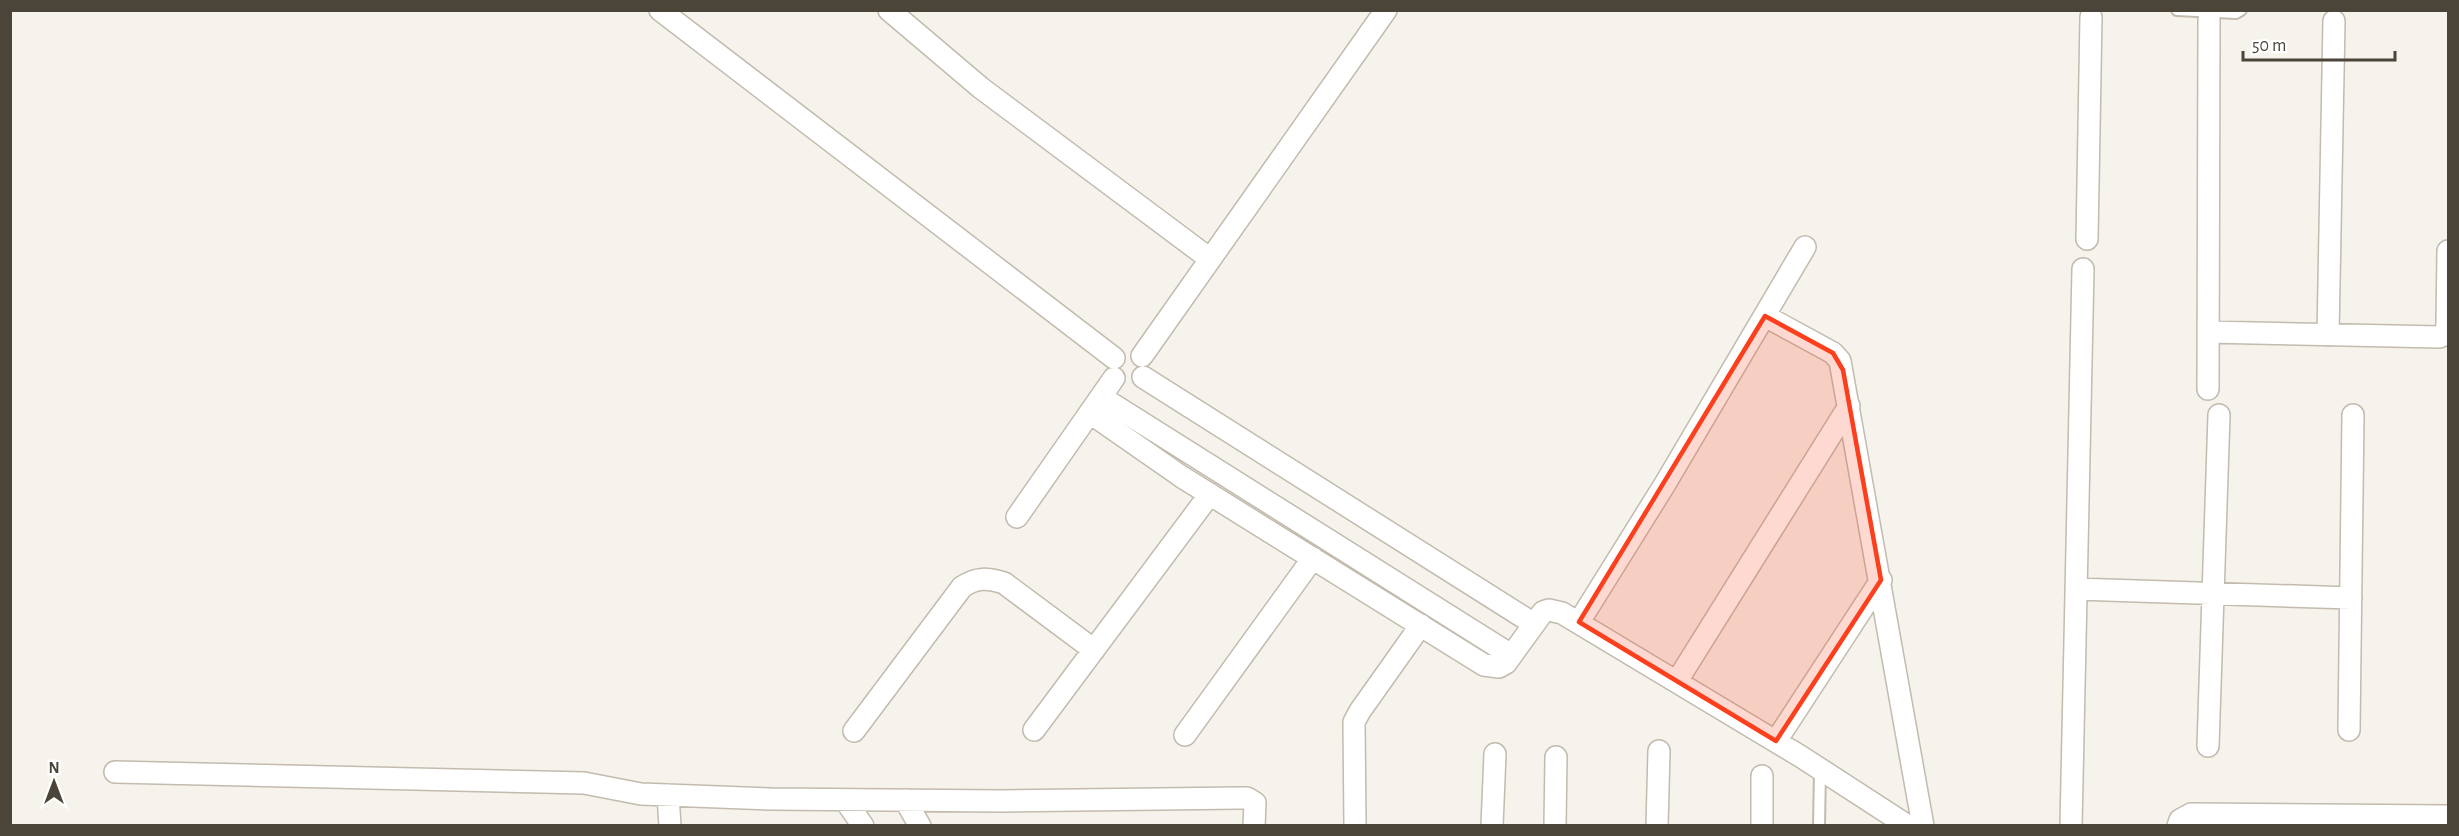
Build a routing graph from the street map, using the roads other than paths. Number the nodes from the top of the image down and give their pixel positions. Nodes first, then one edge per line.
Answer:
1 (660, 10) edge
2 (889, 10) edge
3 (1386, 10) edge
4 (2177, 10) edge
5 (2241, 10) edge
6 (2090, 14) edge
7 (2209, 20) dead end
8 (2334, 21) dead end
9 (2087, 239) dead end
10 (1805, 247) dead end
11 (2448, 251) edge
12 (1210, 259) junction
13 (2083, 269) dead end
14 (1765, 316) junction
15 (2208, 332) junction
16 (2328, 335) junction
17 (1142, 367) junction
18 (1114, 368) junction
19 (2208, 389) dead end
20 (1096, 405) junction
21 (1849, 406) junction
22 (2219, 415) dead end
23 (2353, 416) dead end
24 (1210, 494) junction
25 (1017, 517) dead end
26 (1313, 558) junction
27 (1881, 580) junction
28 (2076, 589) junction
29 (2214, 594) junction
30 (2351, 598) junction
31 (1579, 622) junction
32 (1534, 624) junction
33 (1421, 625) junction
34 (1094, 650) junction
35 (1511, 655) junction
36 (1677, 681) junction
37 (1035, 730) dead end
38 (2349, 730) dead end
39 (854, 731) dead end
40 (1185, 735) dead end
41 (1776, 741) junction
42 (2208, 746) dead end
43 (1659, 751) dead end
44 (1495, 754) dead end
45 (1556, 757) dead end
46 (1820, 769) junction
47 (115, 772) dead end
48 (1762, 776) dead end
49 (668, 795) junction
50 (845, 800) junction
51 (905, 800) junction
52 (2448, 816) edge
53 (670, 825) edge
54 (863, 825) edge
55 (920, 825) edge
56 (1254, 825) edge
57 (1355, 825) edge
58 (1492, 825) edge
59 (1556, 825) edge
60 (1657, 825) edge
61 (1762, 825) edge
62 (1819, 825) edge
63 (1908, 825) edge
64 (1923, 825) edge
65 (2071, 825) edge
66 (2178, 825) edge

1 - 18 street
2 - 12 street
3 - 12 street
4 - 5 lane
6 - 9 street
7 - 15 street
8 - 16 street
10 - 14 street
11 - 16 street
12 - 17 street
13 - 28 street
14 - 21 street
14 - 31 street
15 - 16 street
15 - 19 street
17 - 18 street
17 - 18 street
17 - 32 street
18 - 20 street
20 - 24 street
20 - 25 street
20 - 35 street
21 - 27 street
21 - 36 street
22 - 29 street
23 - 30 street
24 - 26 street
24 - 34 street
26 - 33 street
26 - 40 street
27 - 41 street
27 - 64 street
28 - 29 street
28 - 65 street
29 - 30 street
29 - 42 street
30 - 38 street
31 - 32 street
31 - 36 street
32 - 35 street
33 - 35 street
33 - 57 street
34 - 37 street
34 - 39 street
36 - 41 street
41 - 46 street
43 - 60 street
44 - 58 street
45 - 59 street
46 - 62 lane
46 - 63 street
47 - 49 street
48 - 61 street
49 - 50 street
49 - 53 street
50 - 51 street
50 - 54 street
51 - 55 street
51 - 56 street
52 - 66 street

